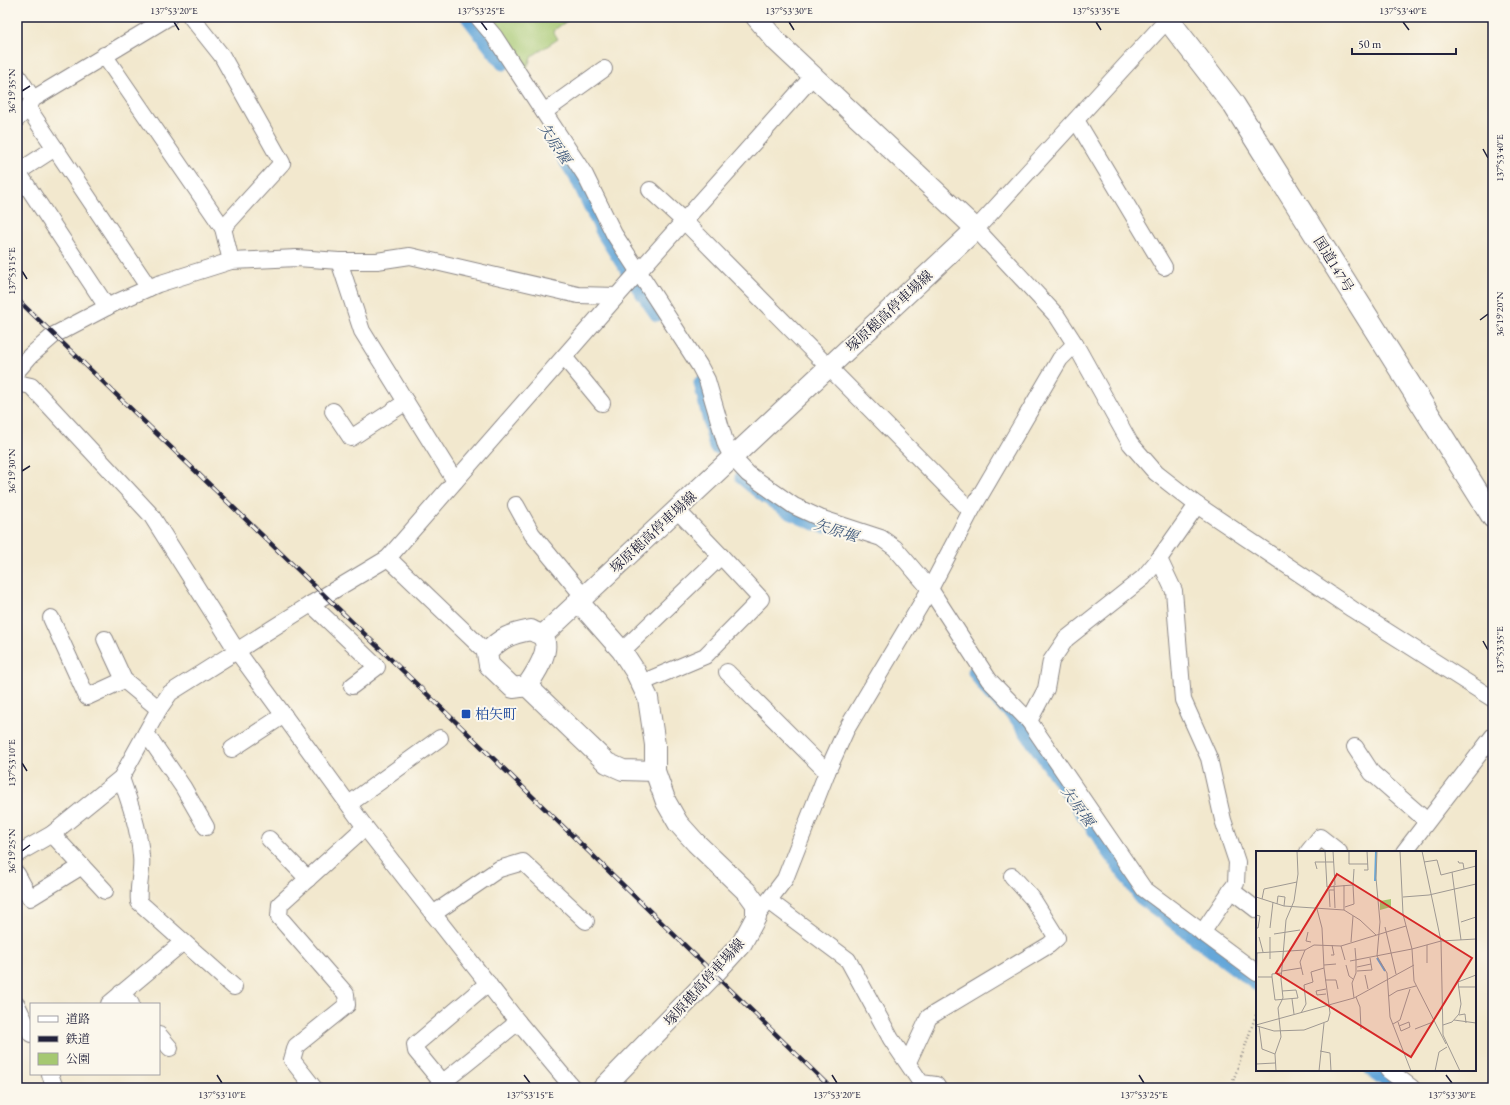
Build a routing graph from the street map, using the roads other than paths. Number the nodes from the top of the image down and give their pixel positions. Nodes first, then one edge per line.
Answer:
1 (169, 17) edge
2 (191, 17) edge
3 (478, 17) edge
4 (756, 17) edge
5 (1168, 18) edge
6 (104, 55) junction
7 (604, 69) dead end
8 (17, 75) edge
9 (814, 76) junction
10 (26, 109) edge
11 (544, 112) junction
12 (1076, 120) junction
13 (55, 148) junction
14 (650, 190) dead end
15 (685, 222) junction
16 (223, 228) junction
17 (976, 229) junction
18 (231, 261) junction
19 (339, 261) junction
20 (1164, 267) dead end
21 (639, 273) junction
22 (149, 288) junction
23 (617, 296) junction
24 (107, 307) junction
25 (1075, 344) junction
26 (564, 357) junction
27 (828, 368) junction
28 (17, 371) edge
29 (17, 383) edge
30 (406, 402) junction
31 (602, 403) dead end
32 (333, 411) dead end
33 (732, 457) junction
34 (455, 481) junction
35 (1197, 504) junction
36 (516, 505) dead end
37 (676, 509) junction
38 (971, 512) junction
39 (1493, 517) edge
40 (721, 556) junction
41 (388, 558) junction
42 (1159, 560) junction
43 (930, 589) junction
44 (581, 599) junction
45 (311, 604) junction
46 (50, 618) dead end
47 (542, 636) junction
48 (105, 639) dead end
49 (237, 651) junction
50 (622, 651) junction
51 (487, 653) junction
52 (727, 672) dead end
53 (124, 680) junction
54 (641, 683) junction
55 (352, 686) dead end
56 (527, 686) junction
57 (1493, 699) edge
58 (159, 709) junction
59 (284, 715) junction
60 (1029, 721) junction
61 (146, 733) junction
62 (1493, 736) edge
63 (440, 738) dead end
64 (1355, 747) dead end
65 (232, 749) dead end
66 (655, 771) junction
67 (826, 772) junction
68 (121, 778) junction
69 (349, 804) junction
70 (1427, 821) junction
71 (206, 827) dead end
72 (365, 827) junction
73 (52, 834) junction
74 (269, 839) dead end
75 (1309, 851) edge
76 (1338, 851) edge
77 (1405, 851) edge
78 (17, 854) edge
79 (82, 866) junction
80 (17, 874) edge
81 (1012, 876) dead end
82 (308, 879) junction
83 (1231, 890) junction
84 (105, 891) dead end
85 (770, 901) junction
86 (1256, 909) edge
87 (433, 914) junction
88 (756, 917) junction
89 (586, 921) dead end
90 (1202, 933) junction
91 (183, 942) junction
92 (1256, 972) edge
93 (488, 983) junction
94 (234, 986) dead end
95 (126, 999) edge
96 (112, 1003) edge
97 (17, 1005) edge
98 (518, 1022) junction
99 (30, 1032) edge
100 (160, 1036) edge
101 (170, 1048) dead end
102 (908, 1062) junction
103 (1389, 1071) edge
104 (919, 1085) edge
105 (314, 1088) edge
106 (573, 1088) edge
107 (603, 1088) edge
108 (938, 1088) edge
109 (1412, 1088) edge

1 - 6 street
2 - 16 street
3 - 11 street
4 - 9 main road
5 - 12 street
5 - 39 highway, 国道147号
6 - 10 street
6 - 16 street
7 - 11 street
8 - 10 street
9 - 15 street
9 - 17 main road
10 - 13 street
11 - 21 street
12 - 17 street
12 - 20 street
13 - 22 street
13 - 24 street
14 - 15 street
15 - 21 street
15 - 27 street
16 - 18 street
17 - 25 street
17 - 27 main road, 塚原穂高停車場線
18 - 19 street
18 - 22 street
19 - 23 street
19 - 30 street
21 - 23 street
21 - 33 street
22 - 24 street
23 - 26 street
24 - 28 street
25 - 35 street
25 - 38 street
26 - 31 street
26 - 34 street
27 - 33 main road, 塚原穂高停車場線
27 - 38 street
29 - 49 street
30 - 32 street
30 - 34 street
33 - 37 main road, 塚原穂高停車場線
33 - 43 street
34 - 41 street
35 - 42 street
35 - 57 street
36 - 44 street
37 - 40 street
37 - 44 main road, 塚原穂高停車場線
38 - 43 street
40 - 50 street
40 - 54 street
41 - 45 street
41 - 51 street
42 - 60 street
42 - 83 street
43 - 60 street
43 - 67 street
44 - 47 main road, 塚原穂高停車場線
44 - 50 main road
45 - 49 street
45 - 55 street
46 - 53 street
47 - 51 main road
47 - 56 main road
48 - 53 street
49 - 58 street
49 - 59 street
50 - 54 main road
51 - 56 main road
52 - 67 street
53 - 58 street
54 - 66 main road
56 - 66 main road
58 - 61 street
59 - 65 street
59 - 69 street
60 - 90 street
61 - 68 street
61 - 71 street
62 - 70 street
63 - 69 street
64 - 70 street
66 - 88 main road
67 - 85 street
68 - 73 street
68 - 91 street
69 - 72 street
70 - 77 street
72 - 82 street
72 - 87 street
73 - 78 street
73 - 79 street
74 - 82 street
75 - 76 street
79 - 80 street
79 - 84 street
81 - 102 street
82 - 105 street
83 - 86 street
83 - 90 street
85 - 88 street
85 - 102 street
87 - 89 street
87 - 93 street
88 - 107 main road, 塚原穂高停車場線
90 - 92 street
91 - 94 street
91 - 95 street
93 - 98 street
93 - 98 street
95 - 96 street
97 - 99 street
98 - 106 street
100 - 101 street
102 - 104 street
103 - 109 street
104 - 108 street

